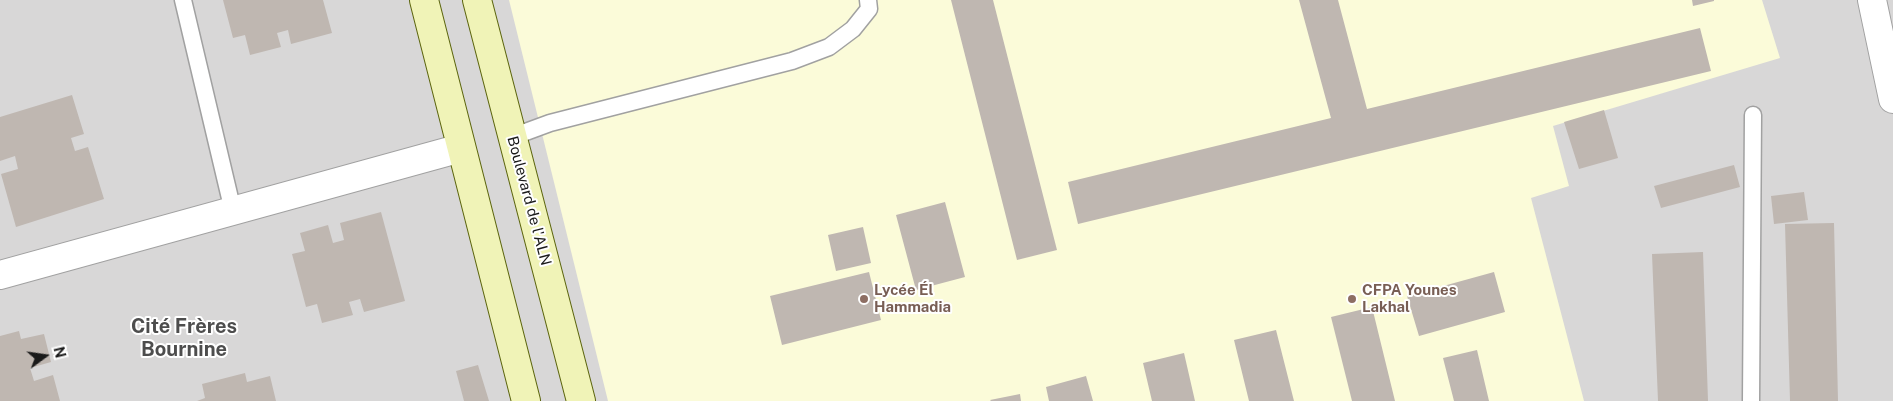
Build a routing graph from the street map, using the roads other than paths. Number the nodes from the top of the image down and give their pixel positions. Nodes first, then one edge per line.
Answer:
1 (183, 0) edge
2 (424, 0) edge
3 (477, 0) edge
4 (868, 0) edge
5 (1872, 0) edge
6 (1893, 100) edge
7 (1754, 114) dead end
8 (512, 137) junction
9 (461, 148) junction
10 (233, 211) junction
11 (0, 275) edge
12 (526, 401) edge
13 (581, 401) edge
14 (1751, 401) edge

1 - 10 lane
2 - 9 main road
3 - 8 main road, Boulevard de l'ALN
4 - 8 lane
5 - 6 street
7 - 14 lane
8 - 13 main road, Boulevard de l'ALN
9 - 10 street
9 - 12 main road
10 - 11 street

